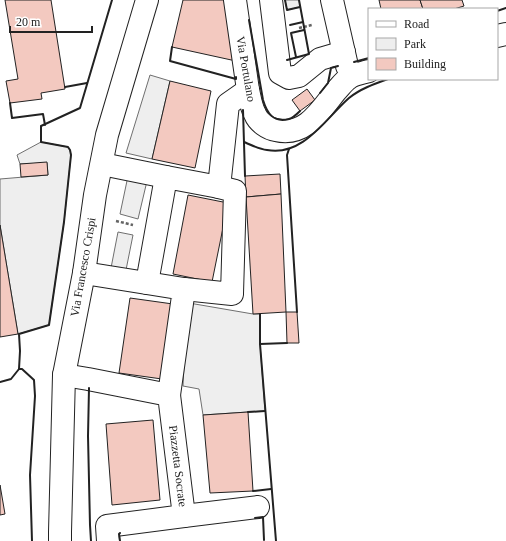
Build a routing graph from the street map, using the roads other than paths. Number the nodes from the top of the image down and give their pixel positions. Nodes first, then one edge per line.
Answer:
1 (146, 0) edge
2 (235, 0) edge
3 (271, 0) edge
4 (334, 9) edge
5 (344, 52) junction
6 (359, 74) edge
7 (248, 90) junction
8 (102, 164) junction
9 (166, 177) junction
10 (219, 187) junction
11 (84, 273) junction
12 (147, 283) junction
13 (184, 289) junction
14 (64, 375) junction
15 (169, 394) junction
16 (258, 507) dead end
17 (184, 516) junction
18 (60, 541) edge
19 (108, 541) edge

1 - 8 main road, Via Francesco Crispi
2 - 7 main road, Via Portulano
3 - 5 main road
4 - 5 main road
5 - 6 main road
6 - 7 main road, Via Portulano
7 - 10 main road
8 - 9 main road
8 - 11 main road, Via Francesco Crispi
9 - 10 main road
9 - 12 main road
10 - 13 main road
11 - 12 main road
11 - 14 main road, Via Francesco Crispi
12 - 13 main road
13 - 15 main road, Piazzetta Socrate
14 - 15 main road
14 - 18 main road, Via Francesco Crispi
15 - 17 main road, Piazzetta Socrate
16 - 17 main road
17 - 19 main road, Piazzetta Socrate

